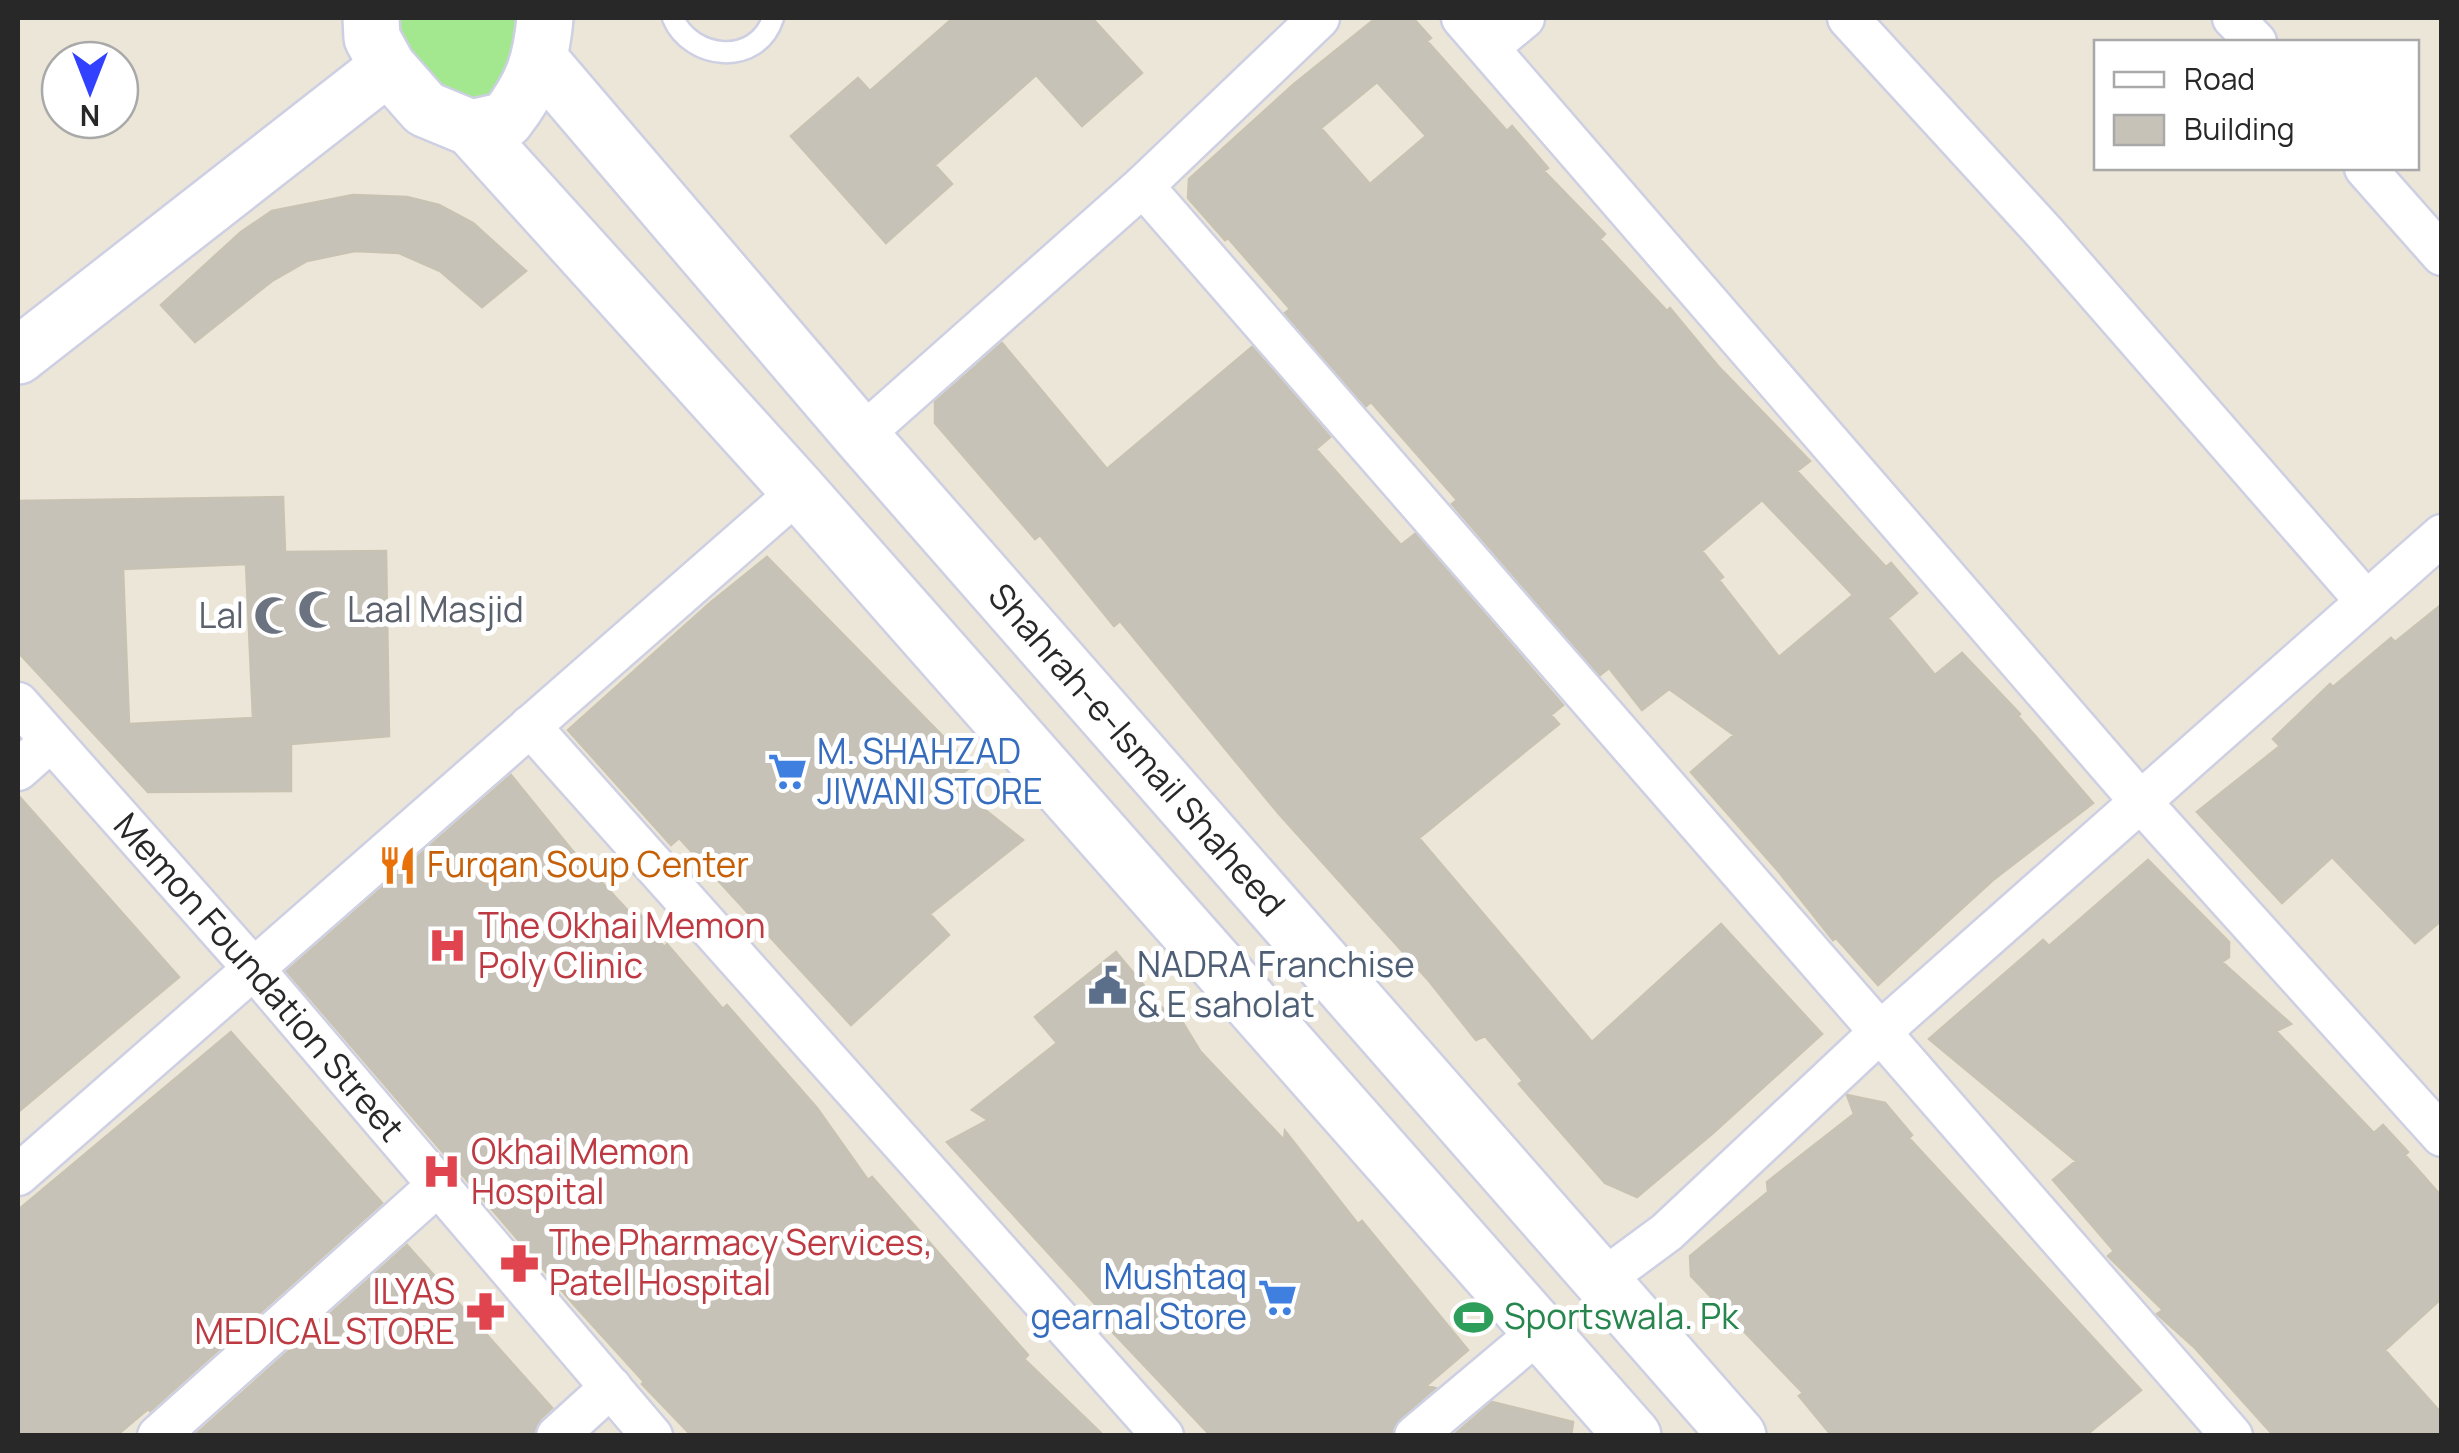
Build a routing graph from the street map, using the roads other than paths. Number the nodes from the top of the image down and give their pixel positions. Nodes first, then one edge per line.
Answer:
1 (673, 18) edge
2 (772, 18) edge
3 (1319, 18) edge
4 (1462, 18) edge
5 (1524, 18) edge
6 (1848, 18) edge
7 (2233, 18) edge
8 (542, 39) edge
9 (2254, 40) edge
10 (379, 42) edge
11 (1490, 46) junction
12 (471, 128) junction
13 (2367, 170) edge
14 (1143, 186) junction
15 (2442, 254) edge
16 (18, 356) edge
17 (861, 436) junction
18 (800, 491) junction
19 (2442, 535) edge
20 (2365, 600) junction
21 (18, 703) edge
22 (530, 726) junction
23 (51, 741) junction
24 (18, 770) edge
25 (2140, 800) junction
26 (254, 968) junction
27 (1879, 1033) junction
28 (2442, 1136) edge
29 (18, 1175) edge
30 (438, 1185) junction
31 (1602, 1280) junction
32 (1540, 1331) junction
33 (611, 1388) junction
34 (158, 1436) edge
35 (557, 1436) edge
36 (652, 1436) edge
37 (1164, 1436) edge
38 (1415, 1436) edge
39 (1633, 1436) edge
40 (1738, 1436) edge
41 (2232, 1436) edge

1 - 2 lane
3 - 14 street
4 - 11 street
5 - 11 street
6 - 20 street
7 - 9 street
8 - 12 main road
8 - 17 main road, Shahrah-e-Ismail Shaheed
10 - 12 main road
10 - 16 main road
11 - 25 street
12 - 18 main road
13 - 15 street
14 - 17 street
14 - 27 street
17 - 31 main road, Shahrah-e-Ismail Shaheed
18 - 22 street
18 - 32 main road
19 - 20 street
20 - 25 street
21 - 23 street, Memon Foundation Street
22 - 26 street
22 - 37 street
23 - 24 street
23 - 26 street, Memon Foundation Street
25 - 27 street
25 - 28 street
26 - 29 street
26 - 30 street, Memon Foundation Street
27 - 31 street
27 - 41 street
30 - 33 street, Memon Foundation Street
30 - 34 street
31 - 40 main road, Shahrah-e-Ismail Shaheed
32 - 38 street
32 - 39 main road
33 - 35 street
33 - 36 street, Memon Foundation Street

